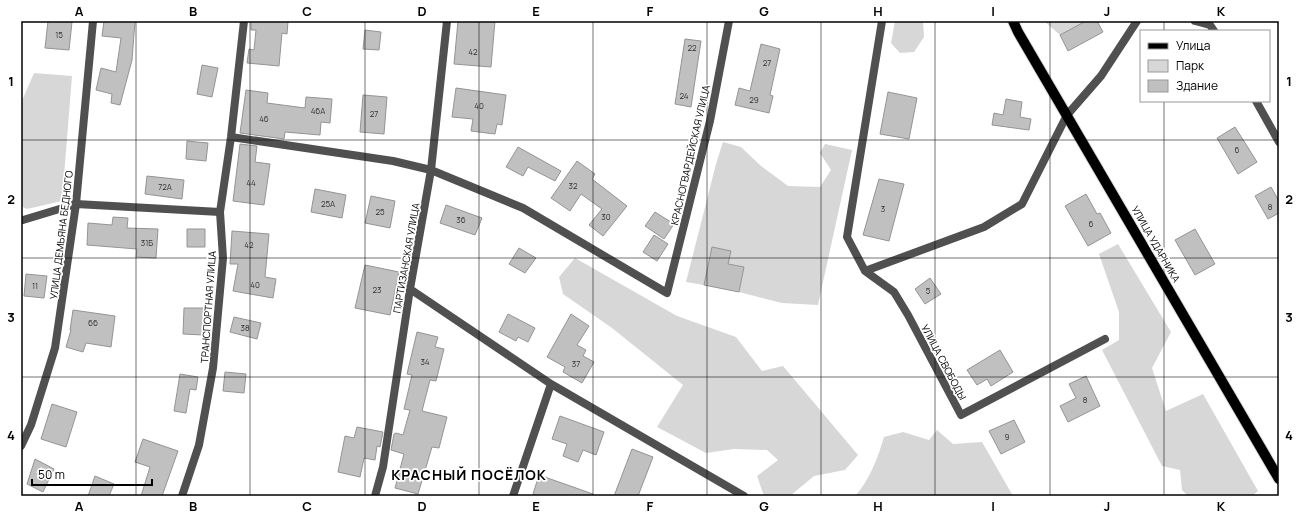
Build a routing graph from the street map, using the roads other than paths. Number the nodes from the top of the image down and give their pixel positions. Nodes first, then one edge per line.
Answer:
1 (93, 21) edge
2 (244, 21) edge
3 (447, 21) edge
4 (729, 21) edge
5 (882, 21) edge
6 (1013, 21) edge
7 (1137, 21) edge
8 (1195, 21) edge
9 (1213, 30) edge
10 (1257, 102) edge
11 (1067, 115) junction
12 (231, 137) junction
13 (1279, 142) edge
14 (431, 170) junction
15 (76, 204) junction
16 (220, 212) junction
17 (21, 220) edge
18 (865, 271) junction
19 (410, 289) junction
20 (1105, 339) dead end
21 (551, 384) junction
22 (21, 446) edge
23 (1279, 479) edge
24 (182, 496) edge
25 (375, 496) edge
26 (513, 496) edge
27 (744, 496) edge

1 - 15 street, УЛИЦА ДЕМЬЯНА БЕДНОГО
2 - 12 street, ТРАНСПОРТНАЯ УЛИЦА
3 - 14 street, ПАРТИЗАНСКАЯ УЛИЦА
4 - 14 street, КРАСНОГВАРДЕЙСКАЯ УЛИЦА
5 - 18 street, УЛИЦА СВОБОДЫ
6 - 11 main road, УЛИЦА УДАРНИКА
7 - 11 street
8 - 9 street
10 - 13 street
11 - 18 street
11 - 23 main road, УЛИЦА УДАРНИКА
12 - 14 street
12 - 16 street, ТРАНСПОРТНАЯ УЛИЦА
14 - 19 street, ПАРТИЗАНСКАЯ УЛИЦА
15 - 16 street
15 - 17 street
15 - 22 street, УЛИЦА ДЕМЬЯНА БЕДНОГО
16 - 24 street, ТРАНСПОРТНАЯ УЛИЦА
18 - 20 street, УЛИЦА СВОБОДЫ
19 - 21 street
19 - 25 street, ПАРТИЗАНСКАЯ УЛИЦА
21 - 26 street
21 - 27 street

